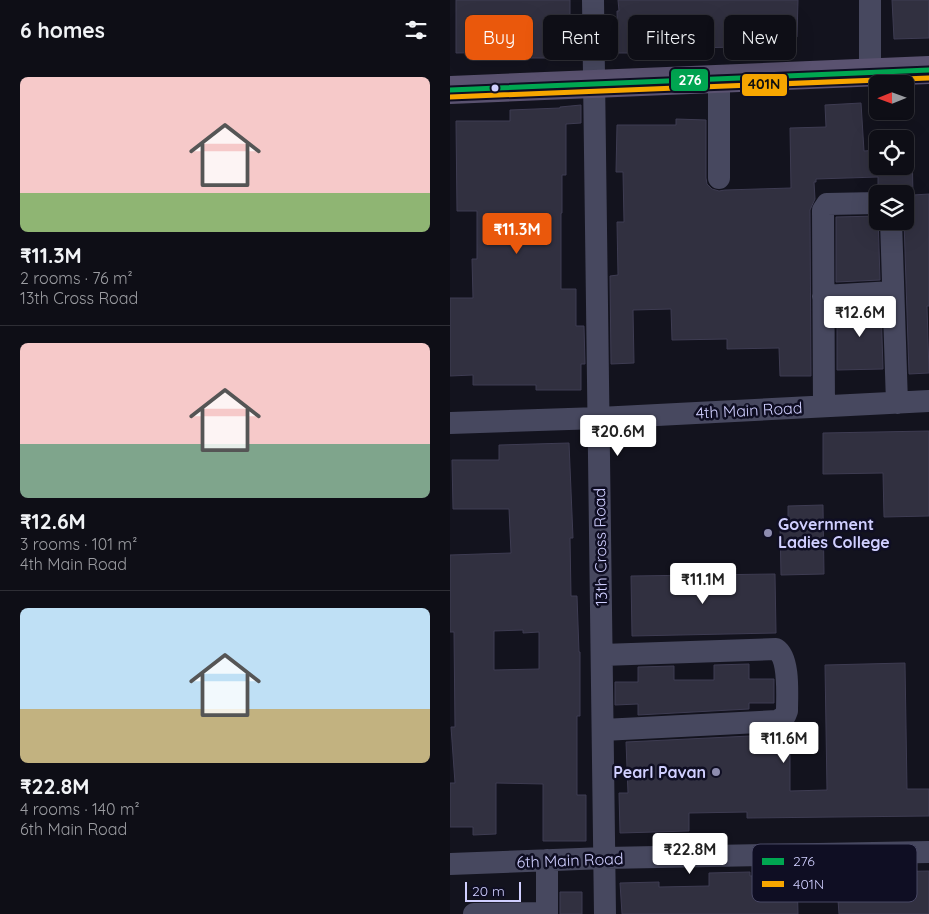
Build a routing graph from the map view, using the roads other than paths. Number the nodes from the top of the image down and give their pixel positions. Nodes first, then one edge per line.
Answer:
1 (593, 0) edge
2 (870, 0) edge
3 (929, 70) edge
4 (870, 72) junction
5 (720, 79) junction
6 (594, 84) junction
7 (450, 90) edge
8 (719, 178) dead end
9 (869, 203) edge
10 (890, 230) edge
11 (893, 292) junction
12 (823, 296) junction
13 (929, 401) edge
14 (897, 403) junction
15 (824, 406) junction
16 (599, 418) junction
17 (450, 423) edge
18 (602, 656) junction
19 (603, 730) junction
20 (752, 855) edge
21 (605, 858) junction
22 (547, 860) junction
23 (450, 864) edge
24 (547, 913) edge
25 (474, 914) edge
26 (606, 914) edge

1 - 6 street, 13th Cross Road
2 - 4 street
3 - 4 main road
4 - 5 main road
5 - 6 main road
5 - 8 street
6 - 7 main road
6 - 16 street, 13th Cross Road
9 - 12 street
10 - 11 street
11 - 12 street
11 - 14 street
12 - 15 street
13 - 14 street, 4th Main Road
14 - 15 street, 4th Main Road
15 - 16 street, 4th Main Road
16 - 17 street, 4th Main Road
16 - 18 street, 13th Cross Road
18 - 19 street, 13th Cross Road
18 - 19 street
19 - 21 street, 13th Cross Road
20 - 21 street, 6th Main Road
21 - 22 street, 6th Main Road
21 - 26 street, 13th Cross Road
22 - 23 street, 6th Main Road
22 - 24 street
24 - 25 street

